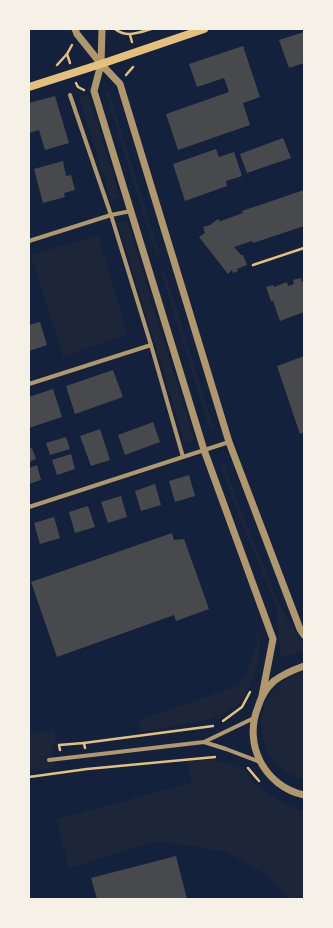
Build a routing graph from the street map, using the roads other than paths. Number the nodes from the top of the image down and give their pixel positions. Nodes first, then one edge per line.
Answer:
1 (75, 29) edge
2 (102, 29) edge
3 (204, 29) edge
4 (101, 64) junction
5 (29, 87) edge
6 (70, 95) dead end
7 (131, 211) junction
8 (111, 215) junction
9 (29, 241) edge
10 (151, 345) junction
11 (29, 384) edge
12 (230, 442) junction
13 (204, 450) junction
14 (183, 457) junction
15 (29, 507) edge
16 (304, 635) edge
17 (304, 666) edge
18 (262, 696) junction
19 (254, 718) junction
20 (204, 742) junction
21 (48, 760) dead end
22 (260, 762) junction
23 (304, 794) edge

1 - 4 street
2 - 4 street
3 - 4 main road
4 - 5 main road
4 - 7 street
4 - 12 street
6 - 8 street
7 - 8 street
7 - 13 street
8 - 9 street
8 - 10 street
10 - 11 street
10 - 14 street
12 - 13 street
12 - 16 street
13 - 14 street
13 - 18 street
14 - 15 street
17 - 18 street
18 - 19 street
19 - 20 street
19 - 22 street
20 - 21 street
20 - 22 street
22 - 23 street

